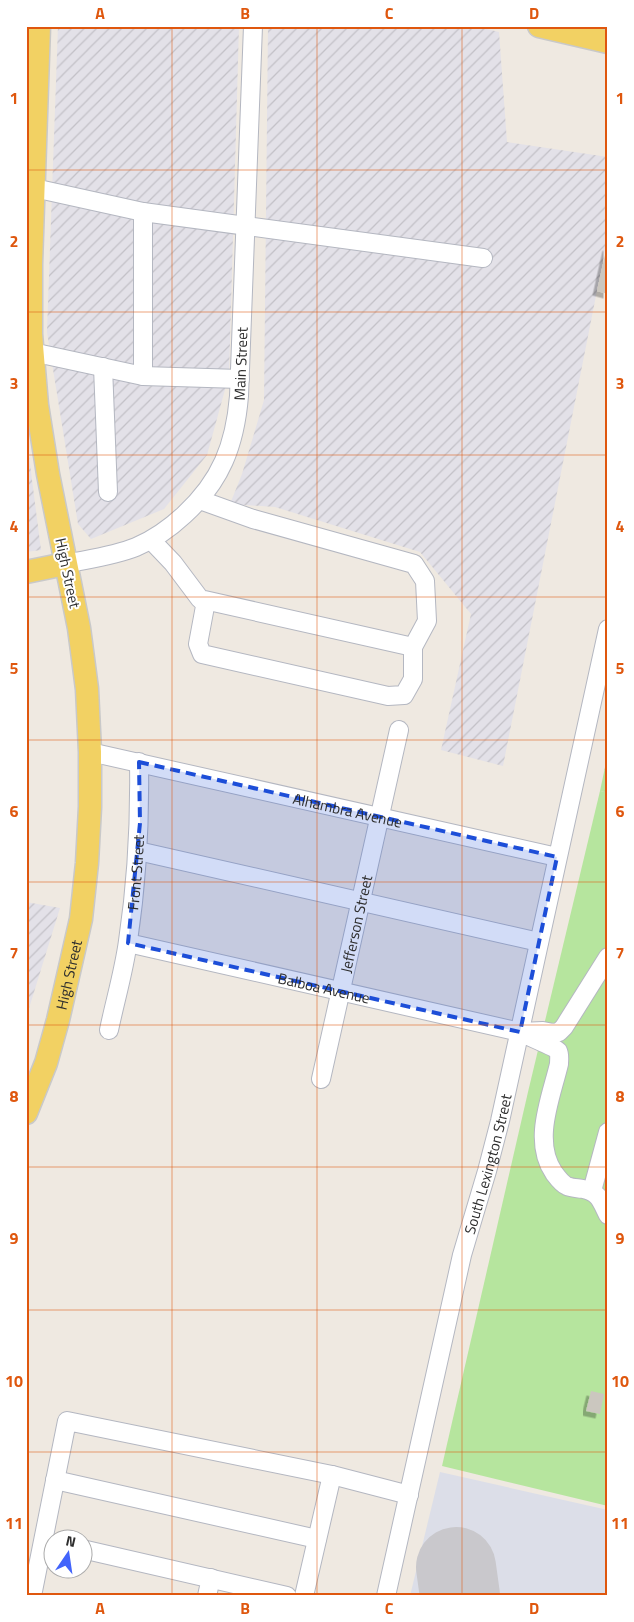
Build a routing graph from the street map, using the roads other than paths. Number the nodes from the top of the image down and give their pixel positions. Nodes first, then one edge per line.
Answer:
1 (40, 26) edge
2 (253, 26) edge
3 (539, 26) edge
4 (608, 42) edge
5 (34, 188) junction
6 (143, 212) junction
7 (246, 227) junction
8 (29, 228) edge
9 (483, 258) dead end
10 (28, 309) edge
11 (32, 352) junction
12 (104, 367) junction
13 (143, 376) junction
14 (240, 379) junction
15 (108, 492) dead end
16 (200, 500) junction
17 (151, 540) junction
18 (65, 564) junction
19 (26, 572) edge
20 (206, 601) junction
21 (608, 629) edge
22 (414, 647) junction
23 (400, 730) dead end
24 (90, 752) junction
25 (139, 762) junction
26 (380, 817) junction
27 (138, 851) junction
28 (556, 858) junction
29 (361, 901) junction
30 (539, 942) junction
31 (128, 943) junction
32 (606, 964) edge
33 (341, 992) junction
34 (109, 1030) dead end
35 (520, 1032) junction
36 (321, 1079) dead end
37 (26, 1113) edge
38 (608, 1132) edge
39 (592, 1191) junction
40 (608, 1215) edge
41 (332, 1475) junction
42 (55, 1480) junction
43 (410, 1495) junction
44 (49, 1530) edge
45 (317, 1539) junction
46 (92, 1551) edge
47 (42, 1562) edge
48 (211, 1578) junction
49 (32, 1596) edge
50 (207, 1596) edge
51 (287, 1596) edge
52 (304, 1596) edge
53 (386, 1596) edge

1 - 5 main road, High Street
2 - 7 street, Main Street
3 - 4 main road
5 - 6 street
5 - 8 main road, High Street
6 - 7 street
6 - 13 street
7 - 9 street
7 - 14 street, Main Street
8 - 10 main road, High Street
10 - 11 main road, High Street
11 - 12 street
11 - 18 main road, High Street
12 - 13 street
12 - 15 street
13 - 14 street
14 - 16 street, Main Street
16 - 17 street, Main Street
16 - 22 street
17 - 18 street, Main Street
17 - 20 street
18 - 19 main road, Main Street
18 - 24 main road, High Street
20 - 22 street
20 - 22 street
21 - 28 street, South Lexington Street
23 - 26 street, Jefferson Street
24 - 25 street
24 - 37 main road, High Street
25 - 26 street, Alhambra Avenue
25 - 27 street, Front Street
26 - 28 street, Alhambra Avenue
26 - 29 street, Jefferson Street
27 - 29 street
27 - 31 street, Front Street
28 - 30 street, South Lexington Street
29 - 30 street
29 - 33 street, Jefferson Street
30 - 35 street, South Lexington Street
31 - 33 street, Balboa Avenue
31 - 34 street, Front Street
32 - 35 street
33 - 35 street, Balboa Avenue
33 - 36 street, Jefferson Street
35 - 39 street
35 - 43 street, South Lexington Street
38 - 39 street
39 - 40 street
41 - 42 street
41 - 43 street
41 - 45 street
42 - 44 street
42 - 45 street
43 - 53 street, South Lexington Street
45 - 52 street
46 - 48 street
47 - 49 street
48 - 50 street
48 - 51 street

